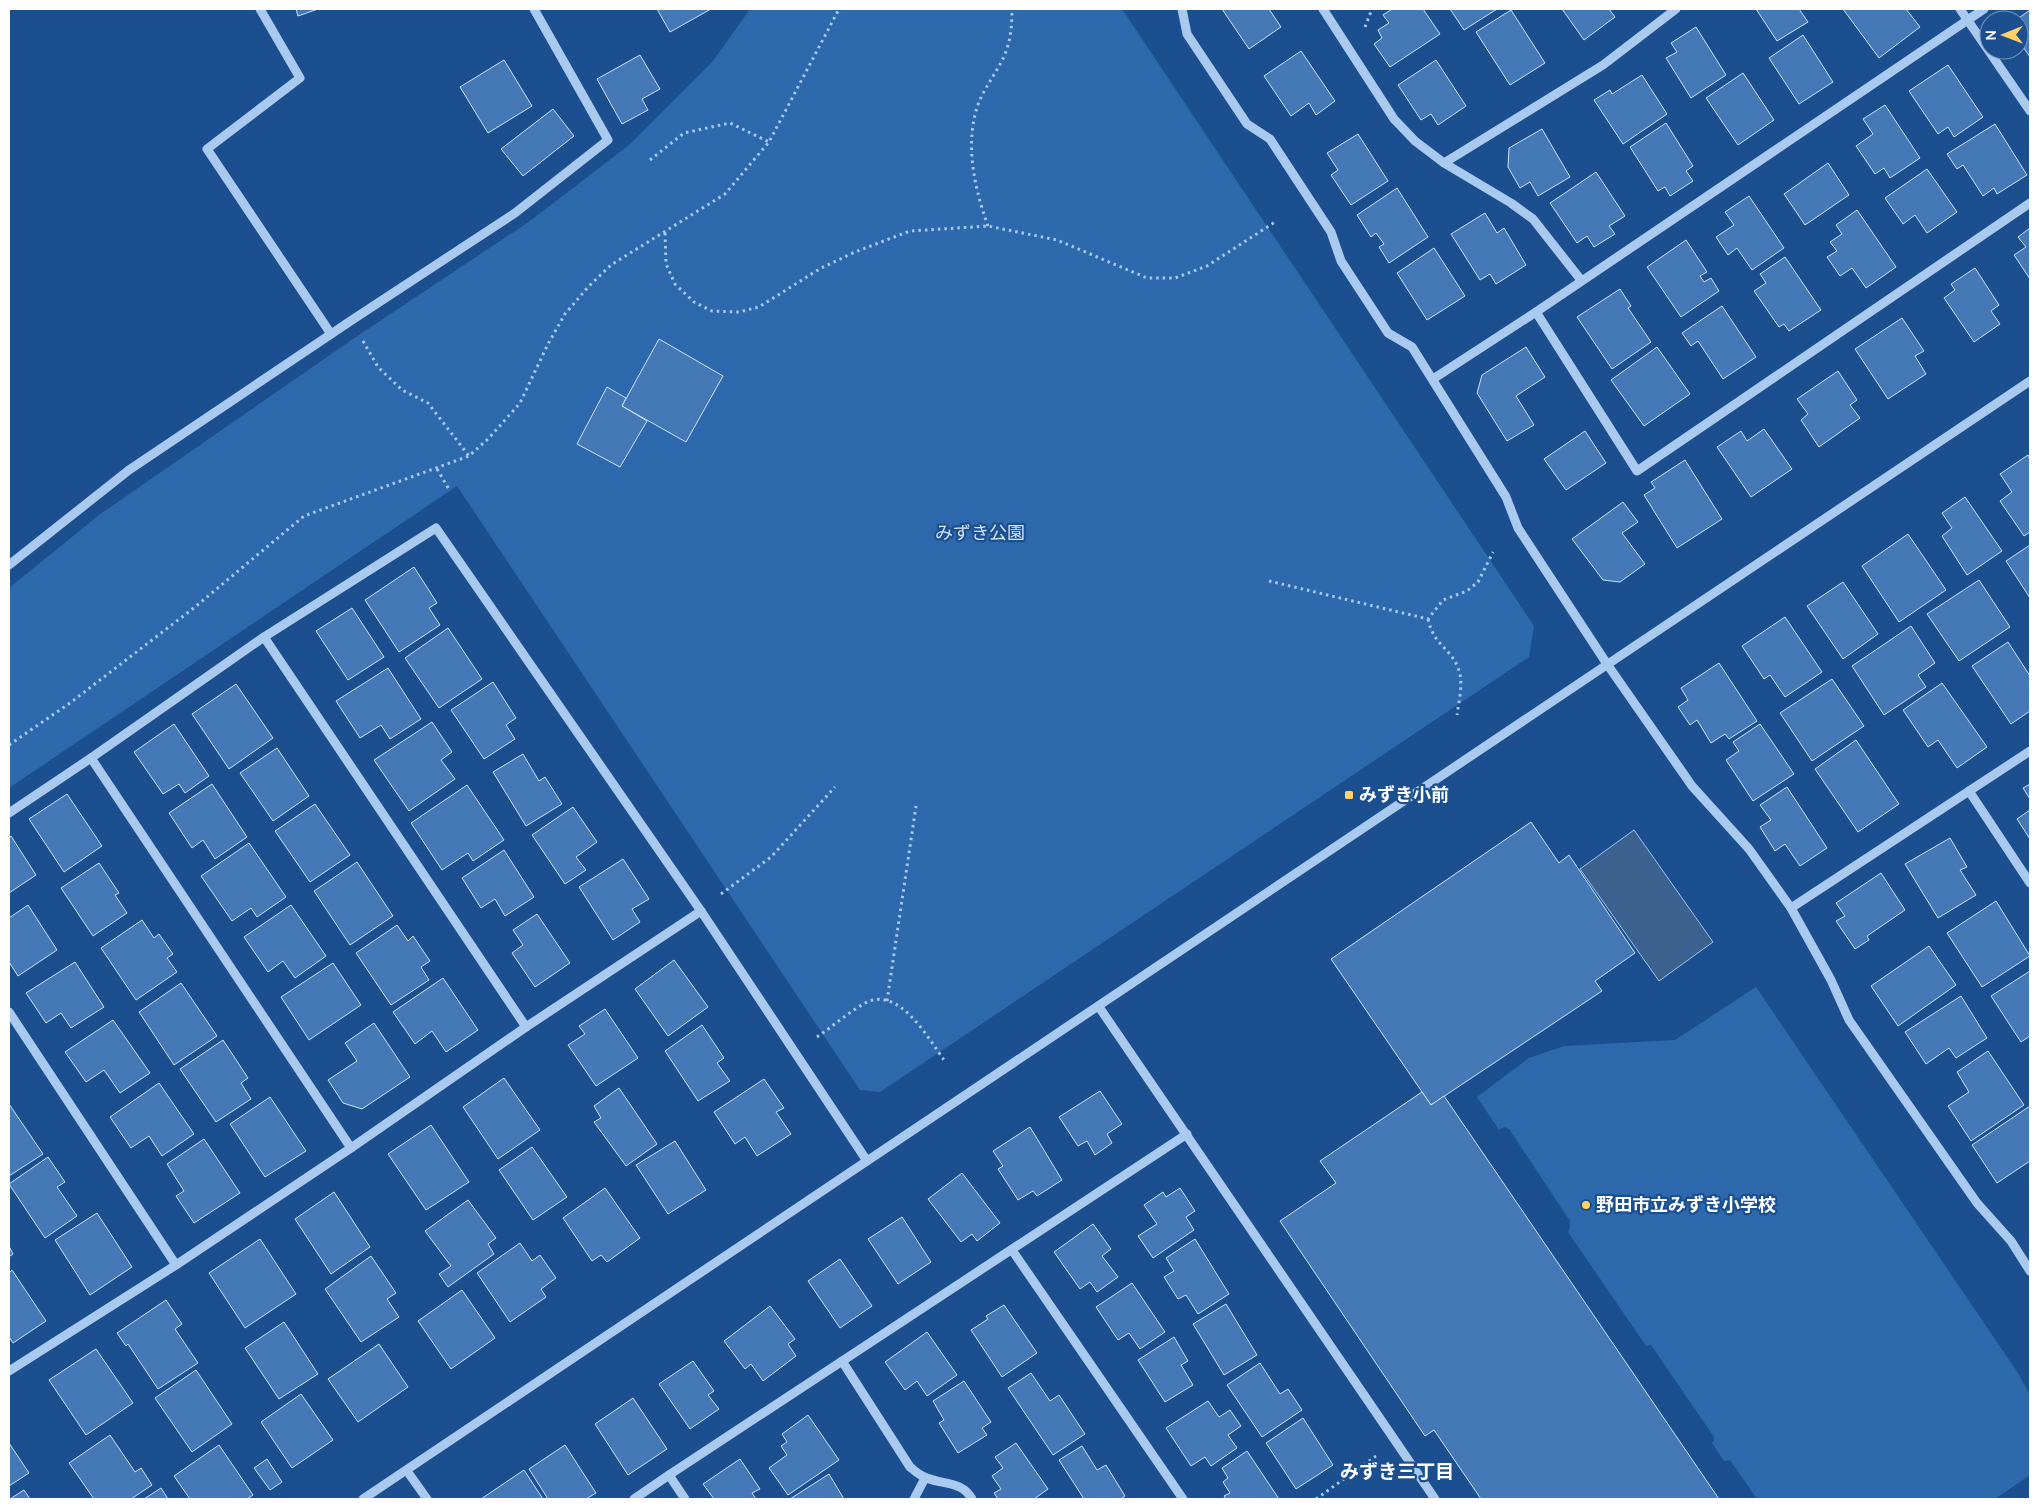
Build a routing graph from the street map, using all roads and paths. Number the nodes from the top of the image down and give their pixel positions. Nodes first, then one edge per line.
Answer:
1 (260, 9) edge
2 (534, 9) edge
3 (839, 9) edge
4 (1012, 9) edge
5 (1182, 9) edge
6 (1323, 9) edge
7 (1676, 9) edge
8 (1960, 9) edge
9 (1984, 9) edge
10 (1967, 20) junction
11 (2030, 111) edge
12 (769, 142) junction
13 (650, 160) dead end
14 (1444, 163) junction
15 (2030, 203) edge
16 (1276, 222) dead end
17 (988, 226) junction
18 (665, 233) junction
19 (1581, 280) junction
20 (1536, 312) junction
21 (352, 320) junction
22 (331, 334) junction
23 (1433, 379) junction
24 (2030, 381) edge
25 (469, 456) junction
26 (437, 469) junction
27 (450, 491) dead end
28 (1493, 552) dead end
29 (9, 565) edge
30 (1270, 581) dead end
31 (1428, 619) junction
32 (264, 638) junction
33 (1607, 664) junction
34 (1457, 715) dead end
35 (9, 745) edge
36 (2030, 751) edge
37 (91, 758) junction
38 (835, 787) dead end
39 (1969, 791) junction
40 (916, 806) dead end
41 (9, 813) edge
42 (2030, 883) edge
43 (721, 894) dead end
44 (1792, 908) junction
45 (701, 911) junction
46 (887, 1001) junction
47 (1099, 1007) junction
48 (9, 1012) edge
49 (526, 1027) junction
50 (817, 1037) dead end
51 (944, 1060) dead end
52 (1187, 1134) junction
53 (351, 1148) junction
54 (867, 1161) junction
55 (1012, 1250) junction
56 (176, 1266) junction
57 (2030, 1271) edge
58 (842, 1361) junction
59 (9, 1371) edge
60 (1396, 1442) junction
61 (406, 1471) junction
62 (669, 1476) junction
63 (925, 1478) junction
64 (363, 1499) edge
65 (427, 1499) edge
66 (634, 1499) edge
67 (685, 1499) edge
68 (914, 1499) edge
69 (972, 1499) edge
70 (1183, 1499) edge
71 (1316, 1499) edge
72 (1435, 1499) edge

1 - 22 street
2 - 21 street
3 - 12 path
4 - 17 path
5 - 23 street
6 - 14 street
7 - 14 street
8 - 10 street
9 - 10 street
10 - 11 street
10 - 19 street
12 - 13 path
12 - 18 path
14 - 19 street
15 - 20 street
16 - 17 path
17 - 18 path
18 - 25 path
19 - 20 street
20 - 23 street
21 - 22 street
21 - 25 path
22 - 29 street
23 - 33 street
24 - 33 street
25 - 26 path
26 - 27 path
26 - 35 path
28 - 31 path
30 - 31 path
31 - 34 path
32 - 37 street
32 - 45 street
32 - 49 street
33 - 44 street
33 - 47 street
36 - 39 street
37 - 41 street
37 - 53 street
38 - 43 path
39 - 42 street
39 - 44 street
40 - 46 path
44 - 57 street
45 - 49 street
45 - 54 street
46 - 50 path
46 - 51 path
47 - 52 street
47 - 54 street
48 - 56 street
49 - 53 street
52 - 55 street
52 - 60 street
53 - 56 street
54 - 61 street
55 - 58 street
55 - 70 street
56 - 59 street
58 - 62 street
58 - 63 street
60 - 71 path
60 - 72 street
61 - 64 street
61 - 65 street
62 - 66 street
62 - 67 street
63 - 68 street
63 - 69 street

